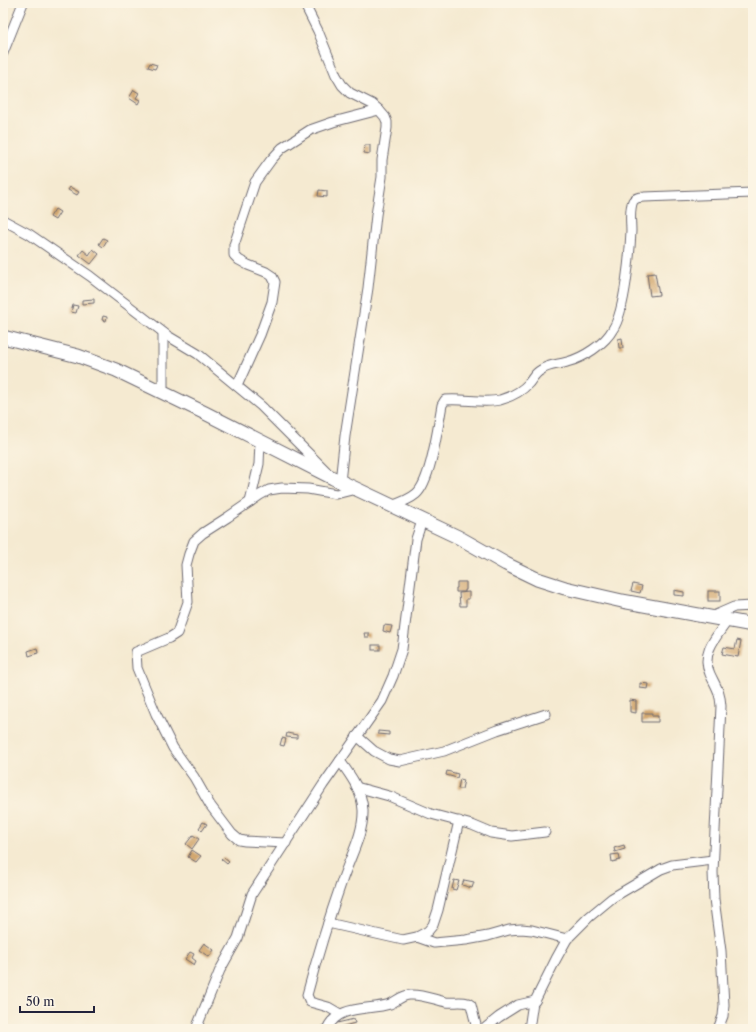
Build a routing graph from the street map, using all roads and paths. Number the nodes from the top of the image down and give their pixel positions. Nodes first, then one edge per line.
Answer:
1 (23, 3) edge
2 (304, 3) edge
3 (3, 53) edge
4 (379, 110) junction
5 (753, 193) edge
6 (3, 220) edge
7 (163, 333) junction
8 (3, 337) edge
9 (237, 386) junction
10 (163, 393) junction
11 (260, 442) junction
12 (336, 480) junction
13 (356, 489) junction
14 (250, 502) junction
15 (391, 506) junction
16 (422, 521) junction
17 (753, 606) edge
18 (711, 617) junction
19 (728, 620) junction
20 (753, 624) edge
21 (546, 714) dead end
22 (357, 736) junction
23 (340, 761) junction
24 (356, 787) junction
25 (459, 821) junction
26 (544, 832) dead end
27 (286, 843) junction
28 (713, 860) junction
29 (328, 923) junction
30 (417, 937) junction
31 (567, 939) junction
32 (533, 1002) junction
33 (340, 1014) junction
34 (196, 1029) edge
35 (327, 1029) edge
36 (477, 1029) edge
37 (484, 1029) edge
38 (529, 1029) edge
39 (718, 1029) edge

1 - 3 street
2 - 4 street
4 - 9 street
4 - 12 street
5 - 15 street
6 - 7 street
7 - 9 street
7 - 10 street
8 - 10 main road
9 - 12 street
10 - 11 main road
11 - 12 main road
11 - 14 street
12 - 13 main road
13 - 14 street
13 - 15 main road
14 - 27 street
15 - 16 main road
16 - 18 main road
16 - 22 street
17 - 18 street
18 - 19 main road
19 - 20 main road
19 - 28 street
21 - 22 street
22 - 23 street
23 - 24 street
23 - 27 street
24 - 25 street
24 - 29 street
25 - 26 street
25 - 30 street
27 - 34 street
28 - 31 street
28 - 39 street
29 - 30 street
29 - 33 street
30 - 31 street
31 - 32 street
32 - 37 street
32 - 38 street
33 - 35 street
33 - 36 street

